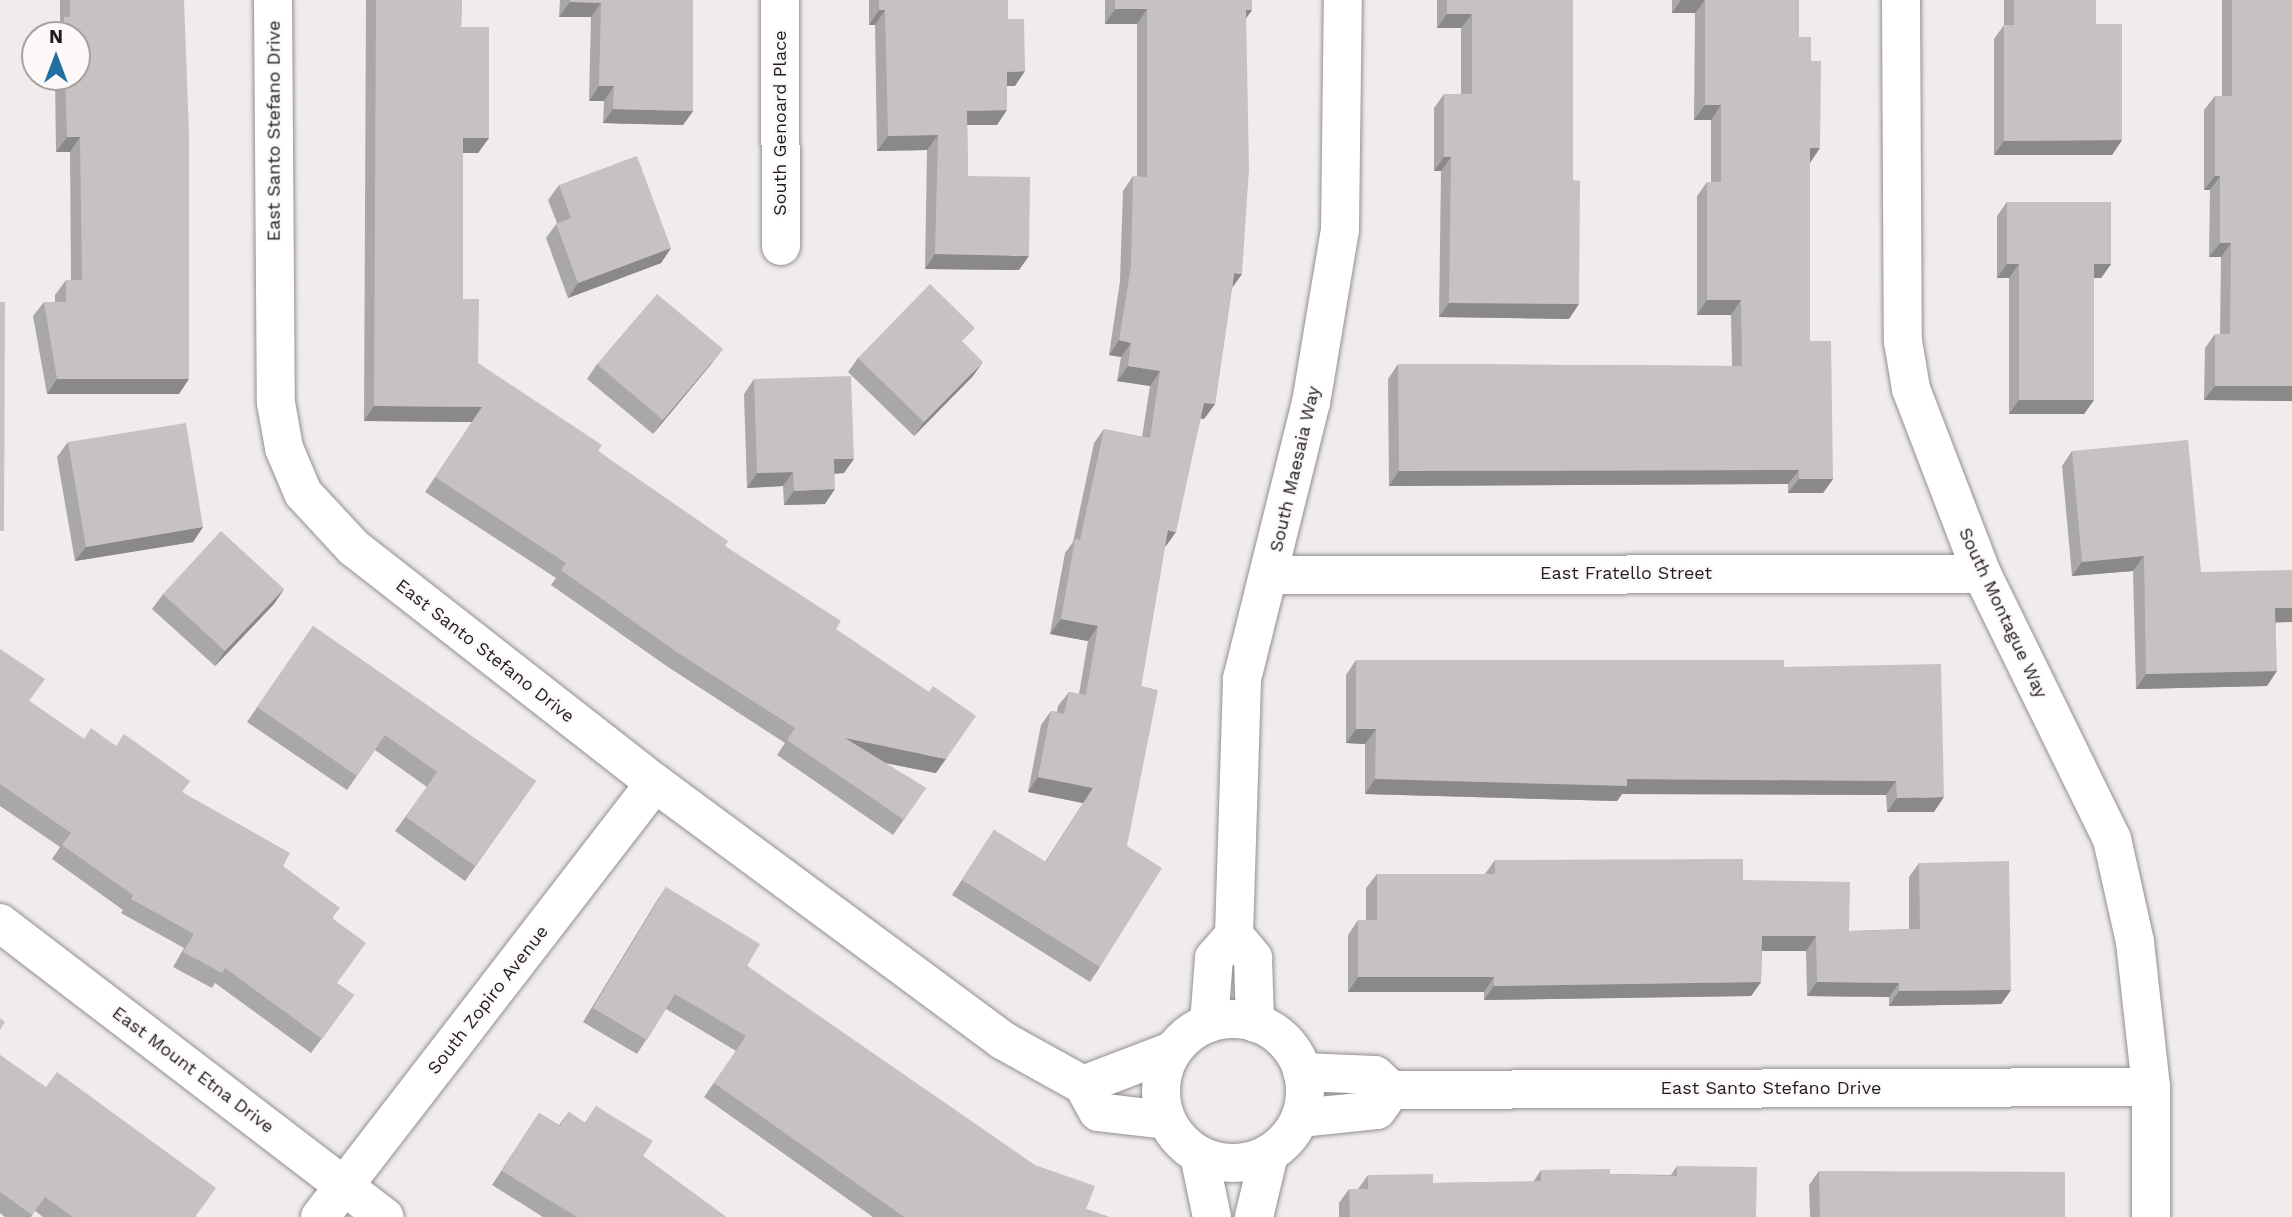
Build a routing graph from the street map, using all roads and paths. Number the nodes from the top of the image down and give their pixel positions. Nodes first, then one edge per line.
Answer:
1 (273, 0) edge
2 (780, 0) edge
3 (1343, 0) edge
4 (1901, 0) edge
5 (781, 246) dead end
6 (1982, 574) junction
7 (1270, 575) junction
8 (655, 783) junction
9 (0, 923) edge
10 (1234, 935) junction
11 (1209, 1023) junction
12 (1255, 1023) junction
13 (1172, 1051) junction
14 (1302, 1072) junction
15 (1083, 1085) junction
16 (2151, 1087) junction
17 (1391, 1090) junction
18 (1300, 1118) junction
19 (1166, 1120) junction
20 (1269, 1154) junction
21 (1199, 1155) junction
22 (344, 1186) junction
23 (320, 1217) edge
24 (385, 1217) edge
25 (1212, 1217) edge
26 (1254, 1217) edge
27 (2151, 1217) edge

1 - 8 street, East Santo Stefano Drive
2 - 5 street, South Genoard Place
3 - 7 street, South Maesaia Way
4 - 6 street, South Montague Way
6 - 7 street, East Fratello Street
6 - 16 street, South Montague Way
7 - 10 street, South Maesaia Way
8 - 15 street, East Santo Stefano Drive
8 - 22 street, South Zopiro Avenue
9 - 22 street, East Mount Etna Drive
10 - 11 street
10 - 12 street
11 - 12 street
11 - 13 street
12 - 14 street
13 - 15 street
13 - 19 street
14 - 17 street, East Santo Stefano Drive
14 - 18 street
15 - 19 street, East Santo Stefano Drive
16 - 17 street, East Santo Stefano Drive
16 - 27 street, South Montague Way
17 - 18 street
18 - 20 street
19 - 21 street
20 - 21 street
20 - 26 street
21 - 25 street
22 - 23 street, South Zopiro Avenue
22 - 24 street, East Mount Etna Drive

